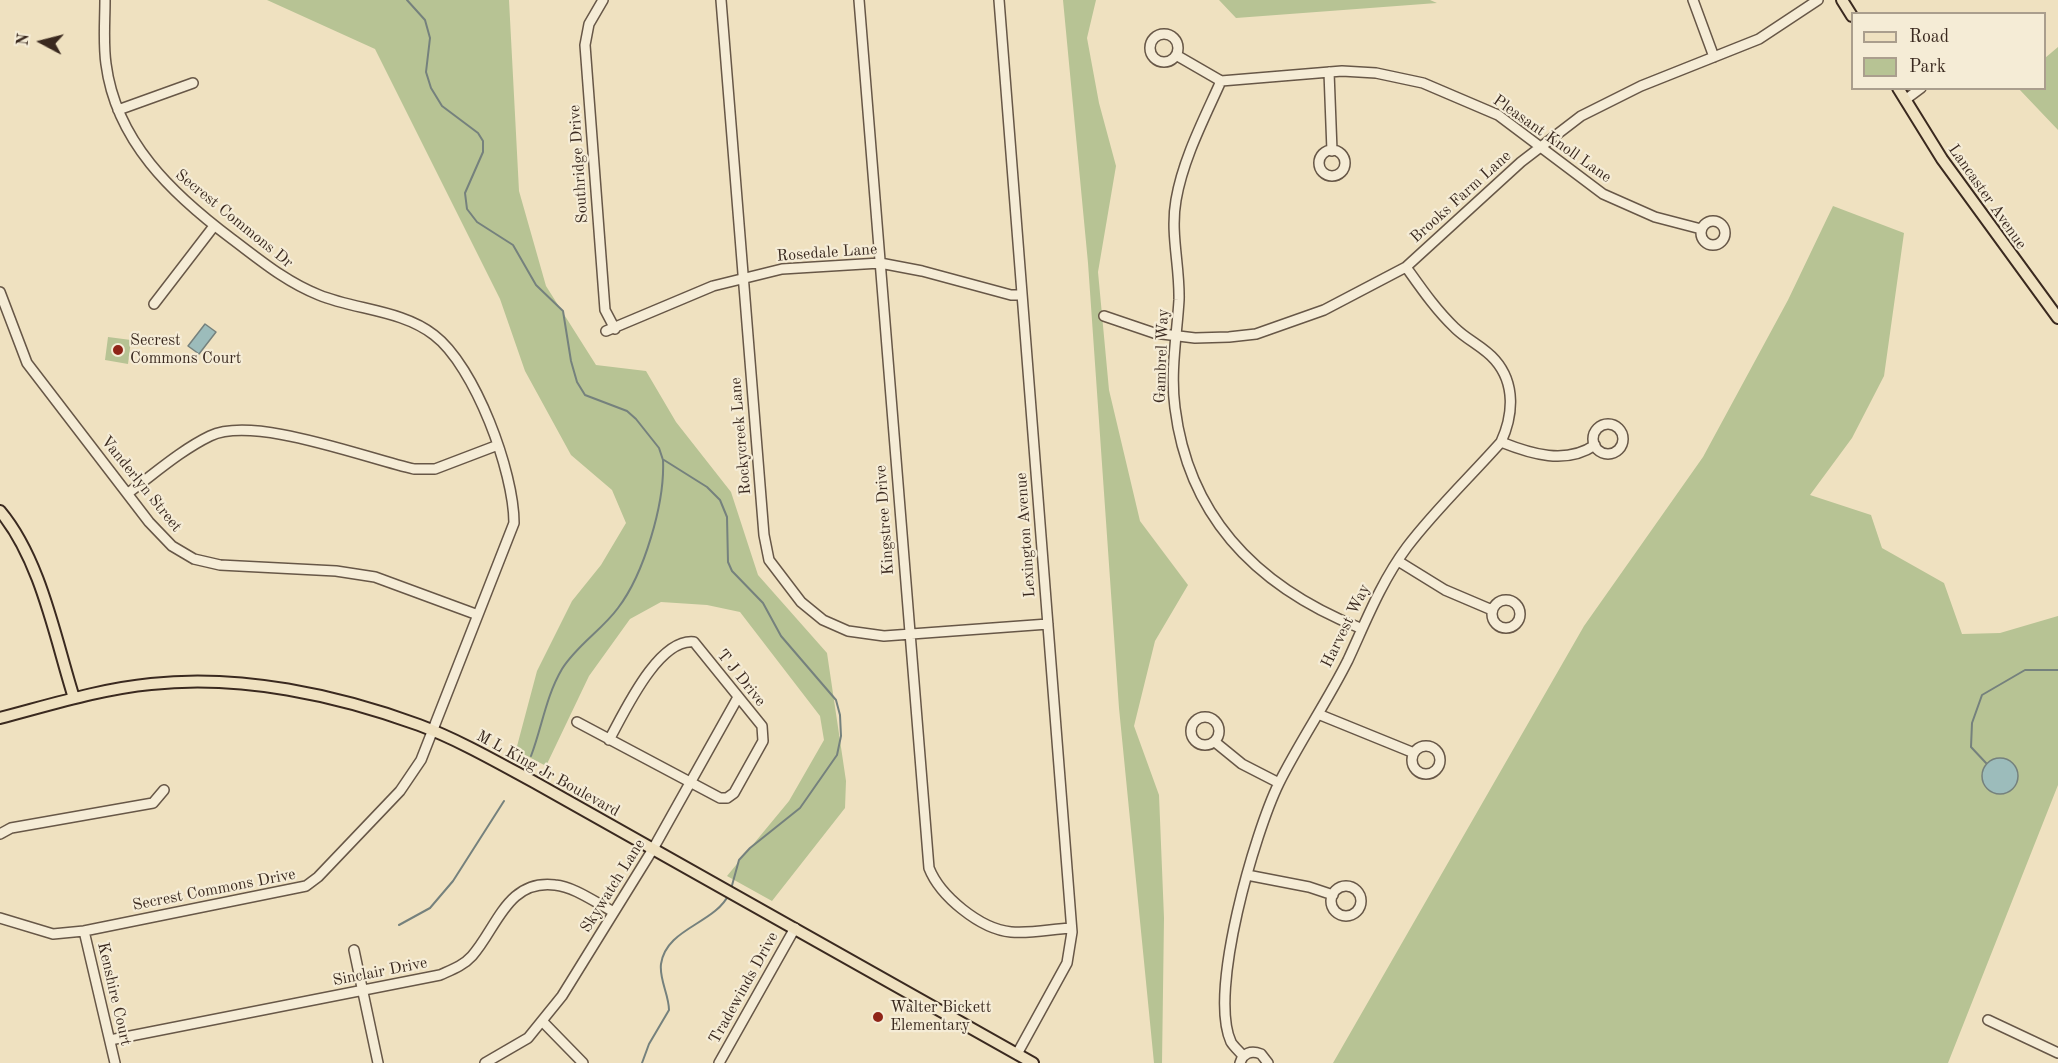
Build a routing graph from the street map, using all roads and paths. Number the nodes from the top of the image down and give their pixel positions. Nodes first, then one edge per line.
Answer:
1 (105, 0) edge
2 (603, 0) edge
3 (721, 0) edge
4 (860, 0) edge
5 (999, 0) edge
6 (1693, 0) edge
7 (1818, 0) edge
8 (1842, 0) edge
9 (1851, 14) edge
10 (1176, 55) dead end
11 (1714, 57) junction
12 (1329, 72) junction
13 (1221, 81) junction
14 (193, 83) dead end
15 (1899, 90) edge
16 (1918, 90) edge
17 (1905, 100) junction
18 (118, 110) junction
19 (1540, 146) junction
20 (1332, 151) dead end
21 (214, 226) junction
22 (1701, 229) dead end
23 (880, 263) junction
24 (1406, 267) junction
25 (744, 278) junction
26 (0, 292) edge
27 (1022, 295) junction
28 (154, 304) dead end
29 (1104, 316) dead end
30 (2058, 318) edge
31 (610, 330) joint
32 (1177, 335) junction
33 (1501, 442) junction
34 (498, 445) junction
35 (1595, 445) dead end
36 (128, 493) junction
37 (0, 511) edge
38 (1398, 561) junction
39 (1492, 610) dead end
40 (478, 615) junction
41 (1048, 624) junction
42 (1360, 628) junction
43 (909, 634) junction
44 (74, 698) junction
45 (737, 699) junction
46 (1318, 714) junction
47 (0, 718) edge
48 (577, 722) dead end
49 (432, 730) junction
50 (609, 740) junction
51 (1215, 742) dead end
52 (1414, 753) dead end
53 (1279, 783) junction
54 (690, 784) junction
55 (164, 790) dead end
56 (0, 834) edge
57 (653, 849) junction
58 (1247, 875) junction
59 (1332, 895) dead end
60 (614, 912) junction
61 (0, 918) edge
62 (795, 928) junction
63 (1071, 928) junction
64 (84, 931) junction
65 (354, 950) dead end
66 (363, 990) junction
67 (1988, 1020) dead end
68 (543, 1022) junction
69 (110, 1040) junction
70 (2058, 1053) edge
71 (1017, 1054) junction
72 (1242, 1060) edge
73 (115, 1063) edge
74 (378, 1063) edge
75 (485, 1063) edge
76 (584, 1063) edge
77 (719, 1063) edge
78 (1033, 1063) edge
79 (1268, 1063) edge

1 - 18 street, Secrest Commons Dr
2 - 31 street, Southridge Drive
3 - 25 street, Rockycreek Lane
4 - 23 street, Kingstree Drive
5 - 27 street, Lexington Avenue
6 - 11 street
7 - 11 street, Brooks Farm Lane
8 - 9 main road
10 - 13 street
11 - 19 street, Brooks Farm Lane
12 - 13 street, Pleasant Knoll Lane
12 - 19 street, Pleasant Knoll Lane
12 - 20 street
13 - 32 street, Gambrel Way
14 - 18 street
15 - 17 main road, Lancaster Avenue
16 - 17 street
17 - 30 main road, Lancaster Avenue
18 - 21 street, Secrest Commons Dr
19 - 22 street, Pleasant Knoll Lane
19 - 24 street, Brooks Farm Lane
21 - 28 street
21 - 34 street, Secrest Commons Dr
23 - 25 street, Rosedale Lane
23 - 27 street, Rosedale Lane
23 - 43 street, Kingstree Drive
24 - 32 street, Brooks Farm Lane
24 - 33 street, Harvest Way
25 - 31 street, Rosedale Lane
25 - 43 street, Rockycreek Lane
26 - 36 street, Vanderlyn Street
27 - 41 street, Lexington Avenue
29 - 32 street, Brooks Farm Lane
32 - 42 street, Gambrel Way
33 - 35 street
33 - 38 street, Harvest Way
34 - 36 street
34 - 40 street, Secrest Commons Dr
36 - 40 street, Vanderlyn Street
37 - 44 main road
38 - 39 street
38 - 42 street, Harvest Way
40 - 49 street, Secrest Commons Dr
41 - 43 street, Rockycreek Lane
41 - 63 street, Lexington Avenue
42 - 46 street, Harvest Way
43 - 63 street, Kingstree Drive
44 - 47 main road, M L King Jr Boulevard
44 - 49 main road, M L King Jr Boulevard
45 - 50 street, T J Drive
45 - 54 street, Skywatch Lane
45 - 54 street, T J Drive
46 - 52 street
46 - 53 street, Harvest Way
48 - 50 street, T J Drive
49 - 57 main road, M L King Jr Boulevard
49 - 64 street, Secrest Commons Drive
50 - 54 street, T J Drive
51 - 53 street
53 - 58 street, Harvest Way
54 - 57 street, Skywatch Lane
55 - 56 street
57 - 60 street, Skywatch Lane
57 - 62 main road, M L King Jr Boulevard
58 - 59 street
58 - 72 street, Harvest Way
60 - 66 street, Sinclair Drive
60 - 68 street, Skywatch Lane
61 - 64 street, Secrest Commons Drive
62 - 71 main road, M L King Jr Boulevard
62 - 77 street, Tradewinds Drive
63 - 71 street, Lexington Avenue
64 - 69 street, Kenshire Court
65 - 66 street
66 - 69 street, Sinclair Drive
66 - 74 street
67 - 70 street
68 - 75 street, Skywatch Lane
68 - 76 street
69 - 73 street, Kenshire Court
71 - 78 main road, M L King Jr Boulevard
72 - 79 street, Harvest Way

